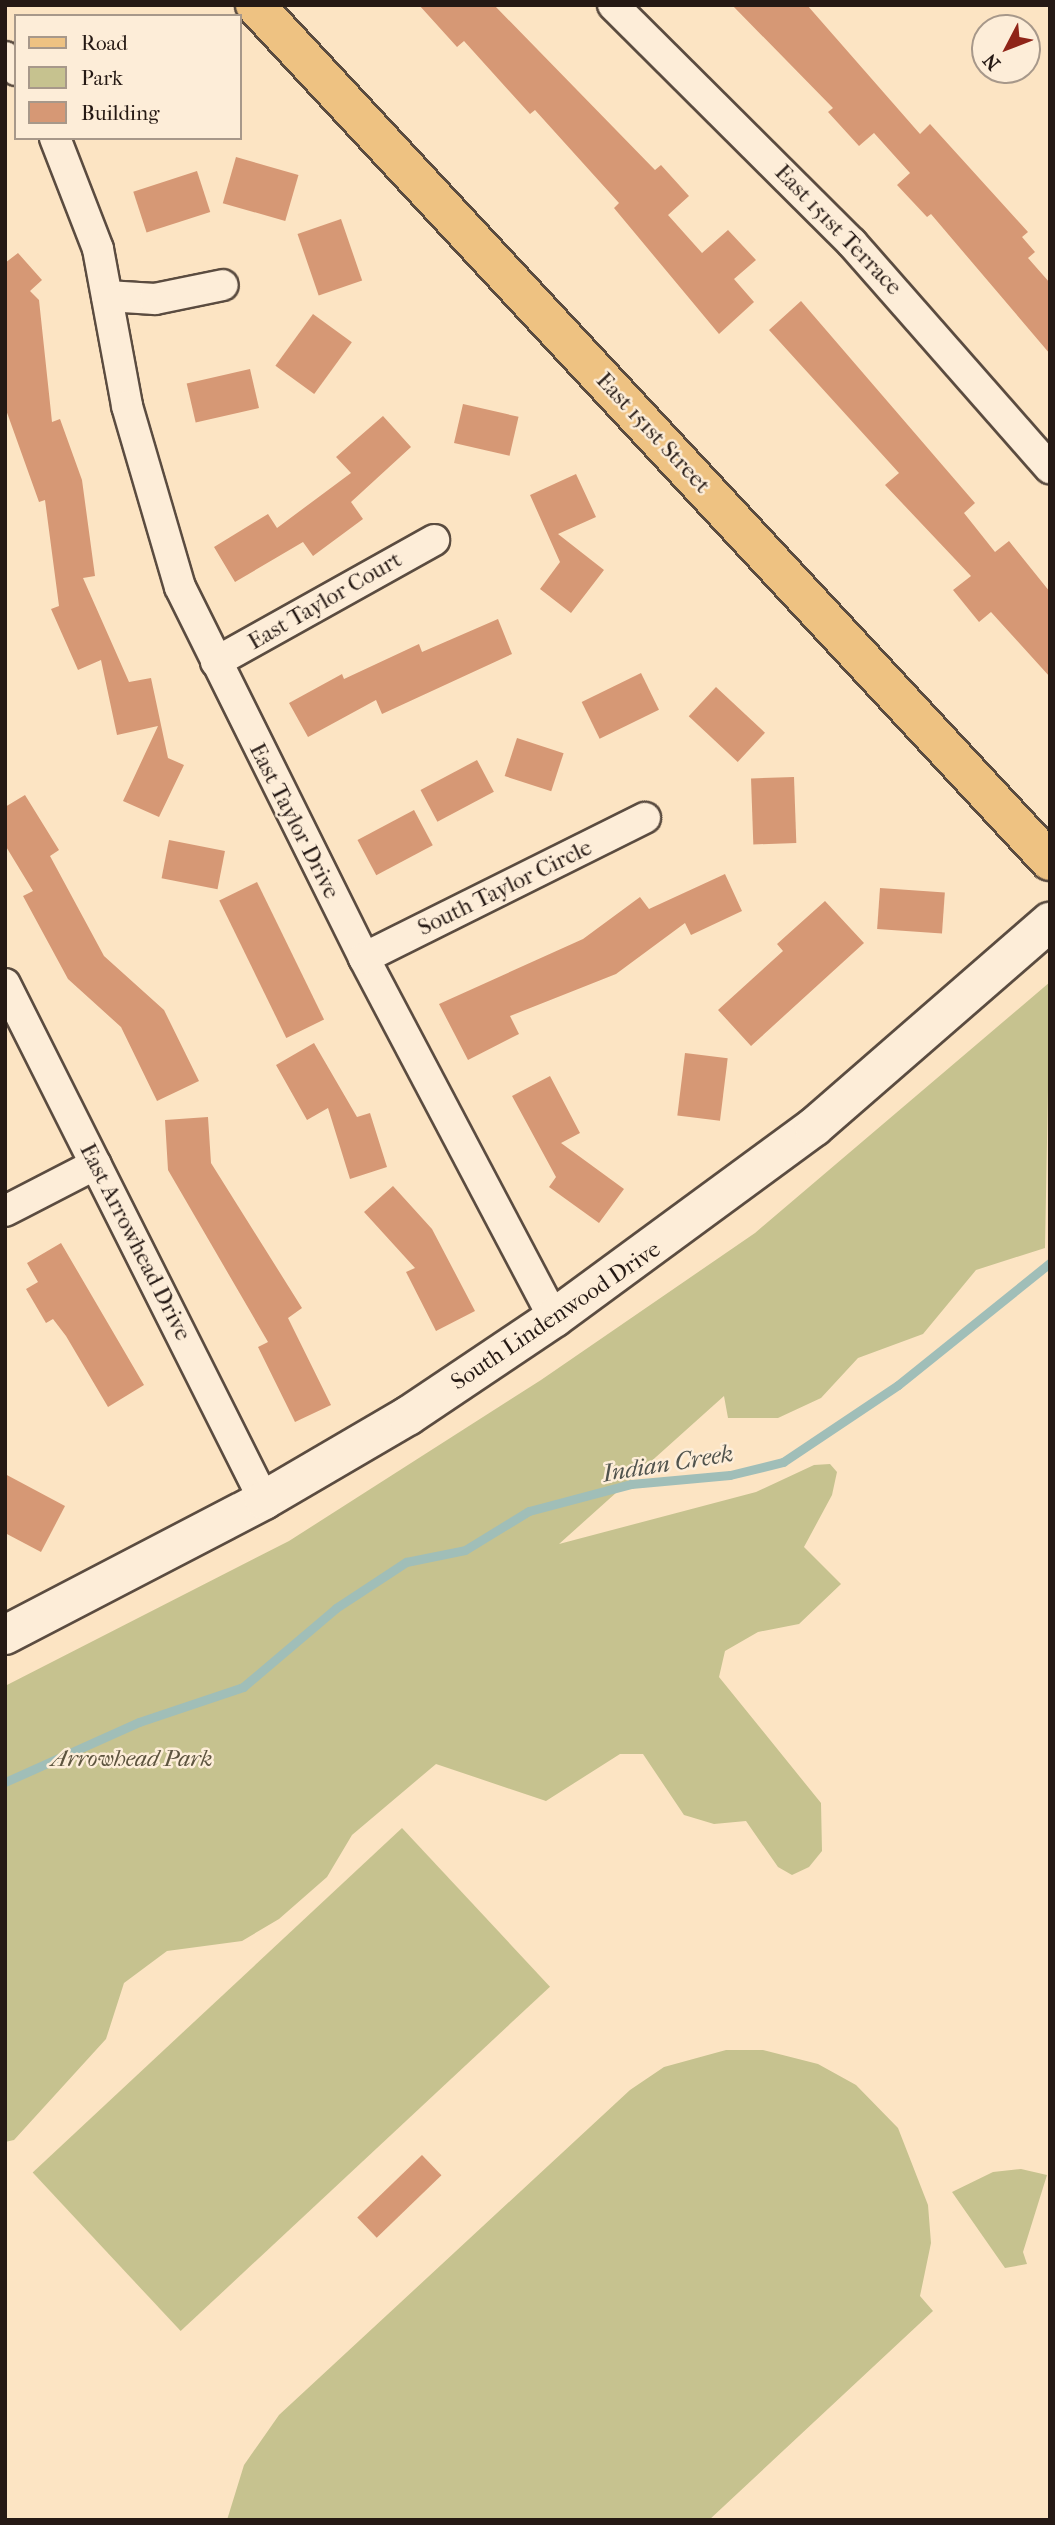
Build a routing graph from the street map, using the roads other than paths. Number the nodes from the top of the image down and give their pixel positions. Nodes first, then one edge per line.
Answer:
1 (255, 5) edge
2 (613, 5) edge
3 (56, 140) edge
4 (223, 285) dead end
5 (107, 296) junction
6 (1050, 468) edge
7 (434, 540) dead end
8 (216, 663) junction
9 (645, 818) dead end
10 (1050, 862) edge
11 (1050, 922) edge
12 (364, 958) junction
13 (5, 984) edge
14 (96, 1164) junction
15 (5, 1211) edge
16 (554, 1318) junction
17 (264, 1500) junction
18 (7, 1631) edge

1 - 10 main road, East 151st Street
2 - 6 street, East 151st Terrace
3 - 5 street, East Taylor Drive
4 - 5 street
5 - 8 street, East Taylor Drive
7 - 8 street, East Taylor Court
8 - 12 street, East Taylor Drive
9 - 12 street, South Taylor Circle
11 - 16 street, South Lindenwood Drive
12 - 16 street, East Taylor Drive
13 - 14 street, East Arrowhead Drive
14 - 15 street
14 - 17 street, East Arrowhead Drive
16 - 17 street, South Lindenwood Drive
17 - 18 street, South Lindenwood Drive

